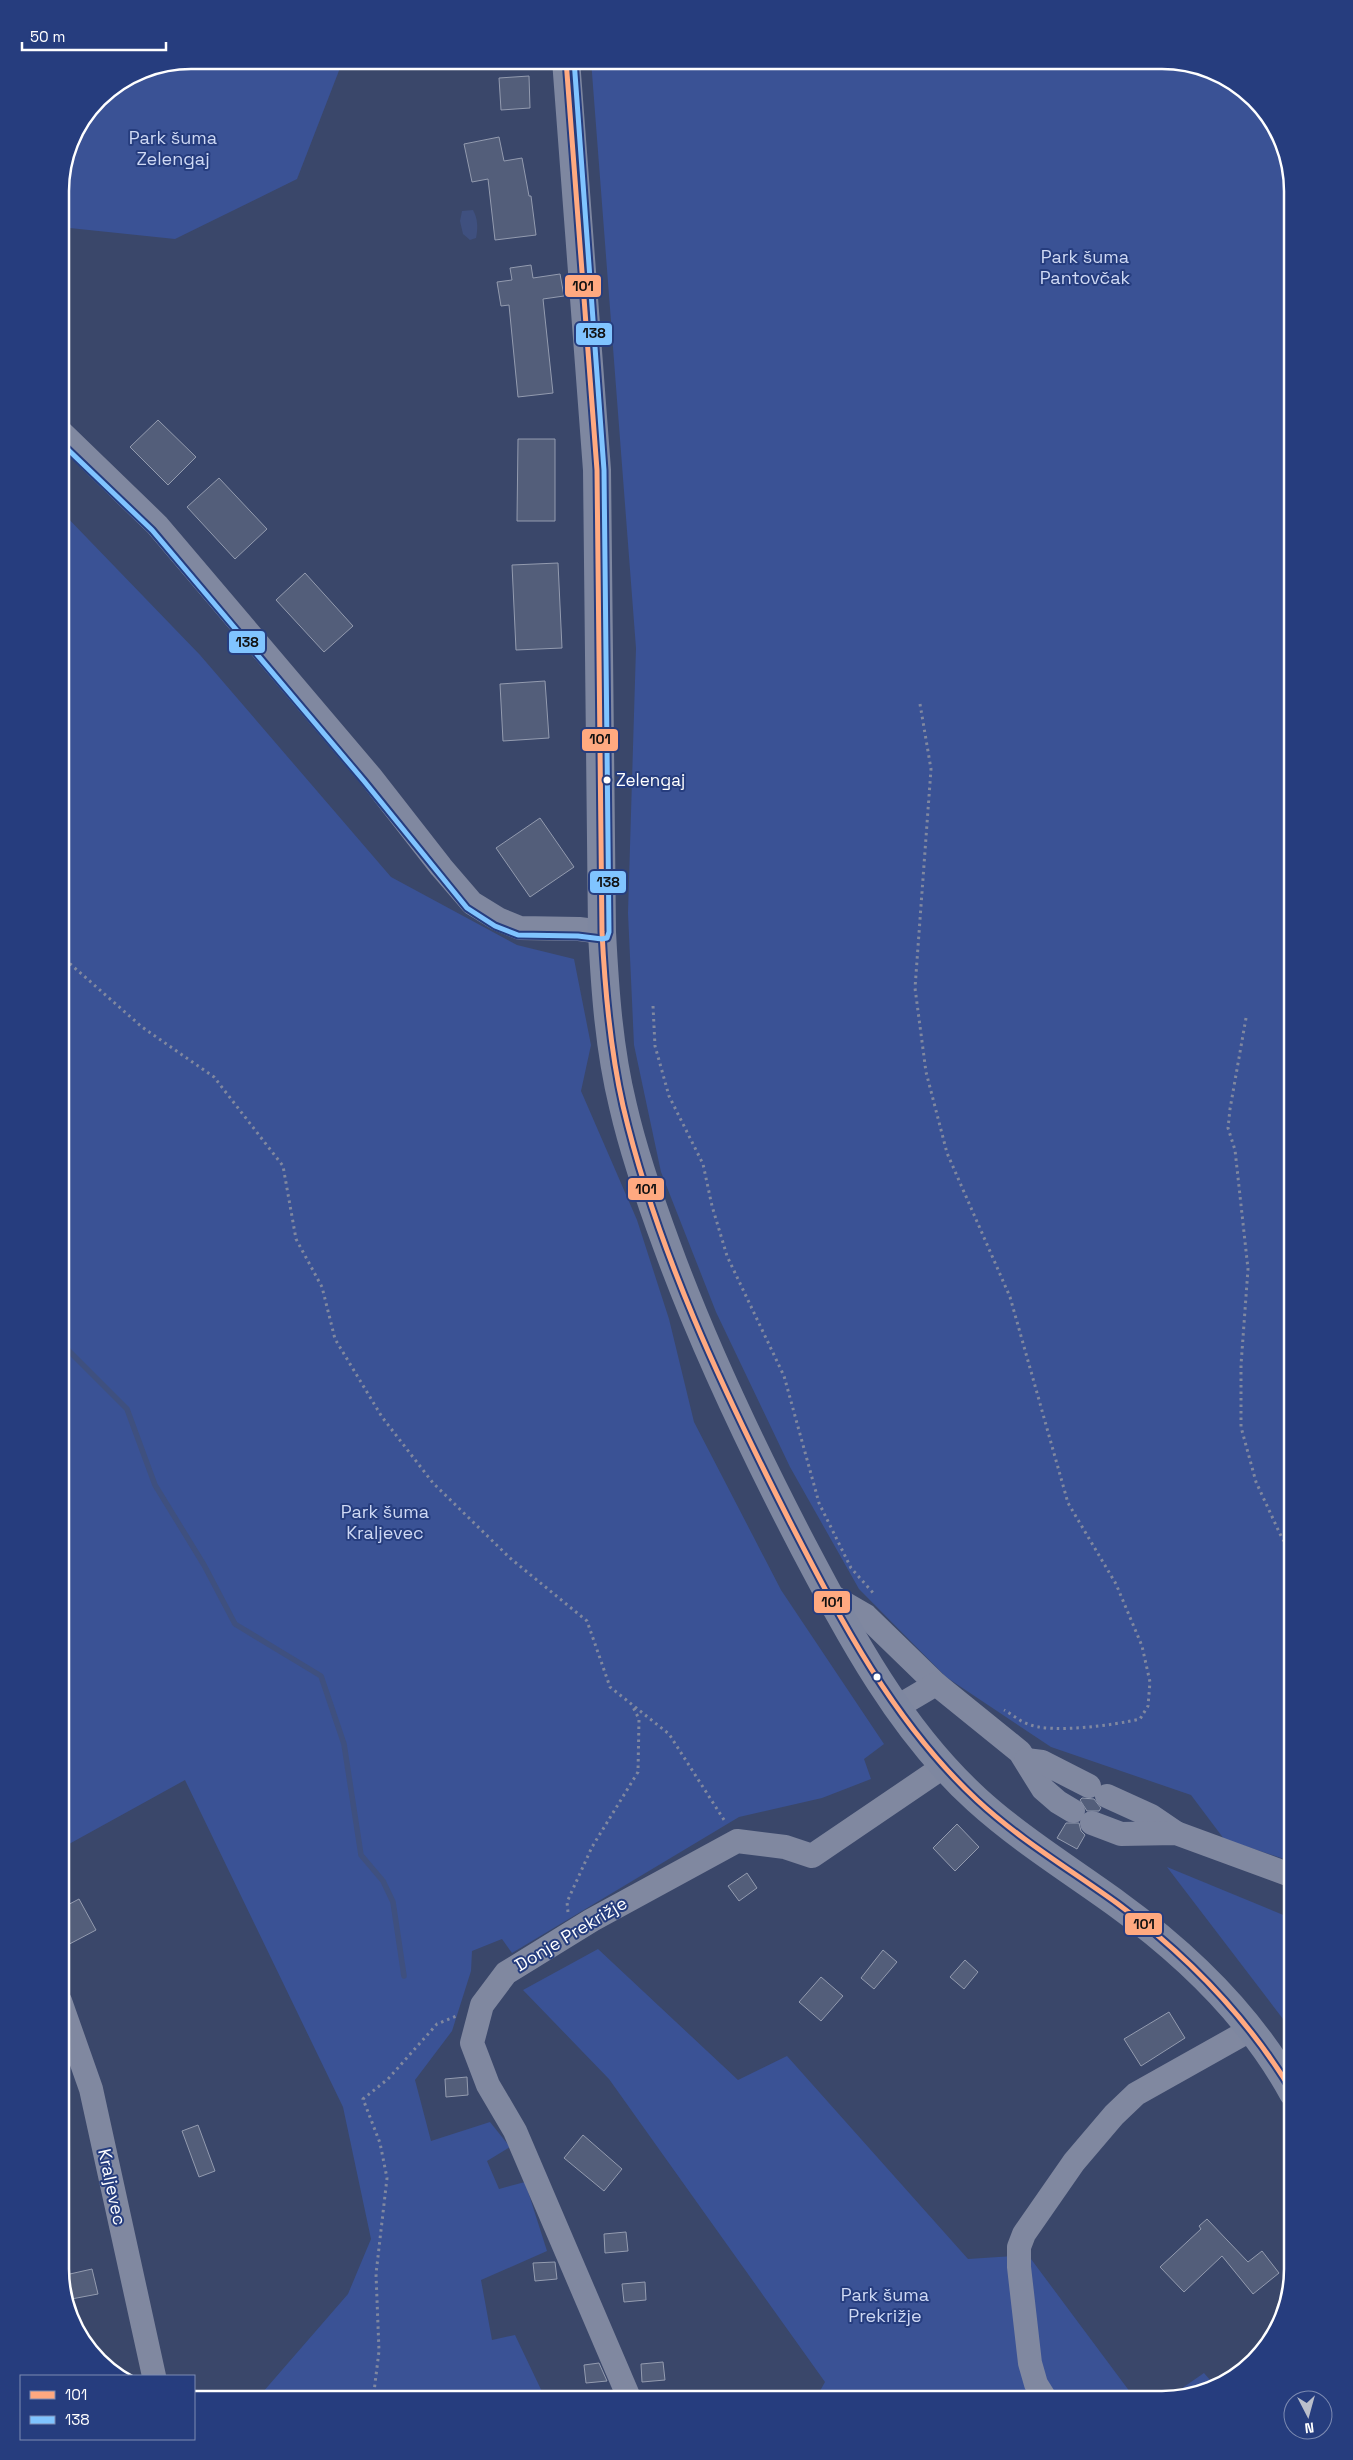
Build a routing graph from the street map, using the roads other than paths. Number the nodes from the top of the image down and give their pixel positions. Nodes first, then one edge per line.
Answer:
1 (567, 69) edge
2 (69, 440) edge
3 (602, 932) junction
4 (828, 1594) junction
5 (936, 1684) junction
6 (897, 1707) junction
7 (1026, 1760) junction
8 (943, 1768) junction
9 (1176, 1833) junction
10 (1284, 1873) edge
11 (69, 2026) edge
12 (1250, 2030) junction
13 (1284, 2079) edge
14 (154, 2375) edge
15 (626, 2391) edge
16 (1040, 2391) edge

1 - 3 main road
2 - 3 street
3 - 4 main road
4 - 5 street
4 - 6 main road
5 - 6 street
5 - 7 street
6 - 8 main road
7 - 9 street
7 - 9 street
8 - 12 main road
8 - 15 street, Donje Prekrižje
9 - 10 street
11 - 14 street, Kraljevec
12 - 13 main road
12 - 16 street

